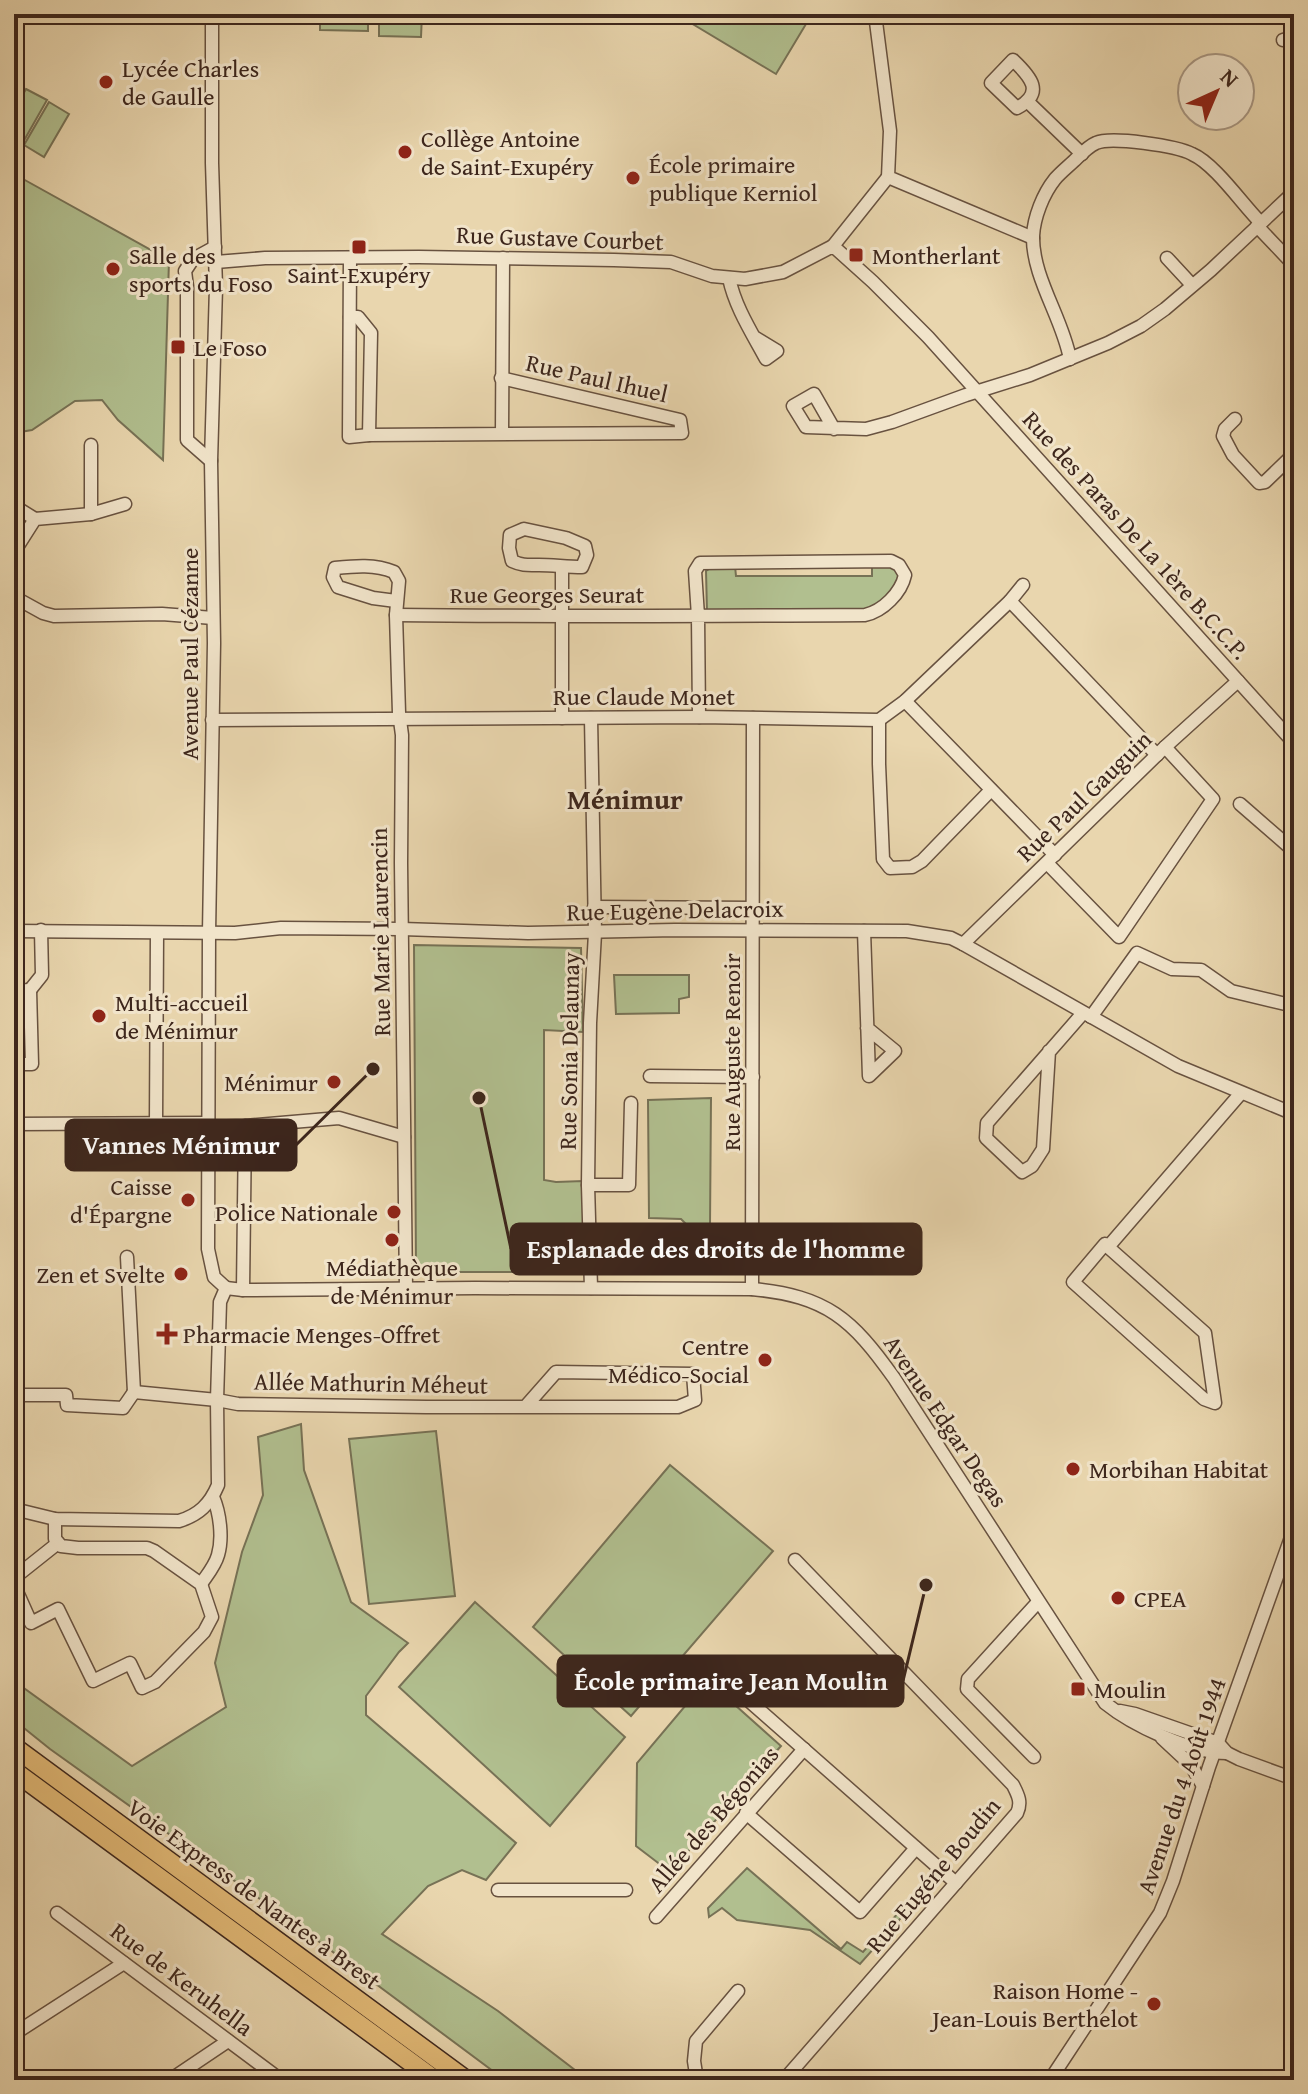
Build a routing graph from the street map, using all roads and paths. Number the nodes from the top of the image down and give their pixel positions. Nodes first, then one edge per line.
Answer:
1 (212, 14) edge
2 (875, 14) edge
3 (1028, 102) dead end
4 (1082, 154) junction
5 (888, 177) junction
6 (1294, 192) edge
7 (1259, 224) junction
8 (1033, 238) junction
9 (833, 246) junction
10 (215, 247) junction
11 (503, 258) junction
12 (1167, 258) dead end
13 (350, 259) junction
14 (216, 262) junction
15 (1294, 265) edge
16 (729, 278) junction
17 (1192, 285) junction
18 (350, 317) junction
19 (754, 337) dead end
20 (1070, 359) junction
21 (501, 378) junction
22 (978, 391) junction
23 (1235, 419) dead end
24 (834, 429) dead end
25 (502, 433) junction
26 (369, 435) junction
27 (91, 445) dead end
28 (1294, 454) edge
29 (211, 461) junction
30 (125, 504) dead end
31 (14, 506) edge
32 (91, 514) junction
33 (35, 519) junction
34 (14, 552) edge
35 (562, 568) junction
36 (1023, 585) dead end
37 (14, 597) edge
38 (1010, 601) junction
39 (396, 608) junction
40 (698, 616) junction
41 (561, 617) junction
42 (213, 618) junction
43 (1238, 681) junction
44 (905, 701) junction
45 (699, 717) junction
46 (562, 718) junction
47 (591, 718) junction
48 (753, 718) junction
49 (400, 719) junction
50 (212, 720) junction
51 (879, 720) junction
52 (1294, 743) edge
53 (1161, 751) junction
54 (991, 790) junction
55 (1240, 804) dead end
56 (1294, 851) edge
57 (1051, 859) junction
58 (594, 907) junction
59 (753, 908) junction
60 (402, 929) junction
61 (41, 930) junction
62 (14, 931) edge
63 (753, 931) junction
64 (864, 931) junction
65 (157, 933) junction
66 (209, 933) junction
67 (595, 933) junction
68 (963, 944) junction
69 (30, 990) junction
70 (14, 991) edge
71 (1294, 1006) edge
72 (1087, 1015) junction
73 (867, 1028) dead end
74 (1049, 1051) junction
75 (14, 1064) edge
76 (650, 1076) dead end
77 (753, 1077) junction
78 (1241, 1093) junction
79 (631, 1103) dead end
80 (1294, 1114) edge
81 (14, 1124) edge
82 (156, 1124) junction
83 (208, 1125) junction
84 (245, 1126) junction
85 (404, 1137) junction
86 (588, 1185) junction
87 (1108, 1247) junction
88 (127, 1257) dead end
89 (226, 1288) junction
90 (591, 1288) junction
91 (406, 1289) junction
92 (752, 1289) junction
93 (243, 1290) junction
94 (134, 1392) junction
95 (14, 1395) edge
96 (217, 1400) junction
97 (526, 1406) junction
98 (213, 1497) junction
99 (14, 1509) edge
100 (55, 1519) junction
101 (1294, 1529) edge
102 (58, 1543) junction
103 (795, 1560) dead end
104 (14, 1578) edge
105 (201, 1584) junction
106 (14, 1585) edge
107 (1038, 1602) junction
108 (706, 1663) dead end
109 (1114, 1711) junction
110 (1156, 1732) junction
111 (14, 1747) edge
112 (804, 1749) junction
113 (1220, 1749) junction
114 (1034, 1757) dead end
115 (14, 1771) edge
116 (1294, 1779) edge
117 (1203, 1786) junction
118 (746, 1813) junction
119 (916, 1848) junction
120 (956, 1883) junction
121 (498, 1890) dead end
122 (626, 1890) dead end
123 (57, 1913) dead end
124 (656, 1917) dead end
125 (124, 1963) junction
126 (738, 1991) dead end
127 (14, 2034) edge
128 (228, 2041) junction
129 (170, 2080) edge
130 (281, 2080) edge
131 (435, 2080) edge
132 (466, 2080) edge
133 (697, 2080) edge
134 (784, 2080) edge
135 (1050, 2080) edge

1 - 10 street, Avenue Paul Cézanne
2 - 5 street
3 - 4 street
4 - 7 street
4 - 8 street
5 - 8 street
5 - 9 street
6 - 7 street
7 - 15 street
7 - 17 street
8 - 20 street
9 - 16 street, Rue Gustave Courbet
9 - 22 street
10 - 14 street, Avenue Paul Cézanne
10 - 29 street
11 - 13 street, Rue Gustave Courbet
11 - 16 street, Rue Gustave Courbet
11 - 21 street, Rue Paul Ihuel
12 - 17 street
13 - 14 street, Rue Gustave Courbet
13 - 18 street
14 - 29 street, Avenue Paul Cézanne
16 - 19 street
17 - 20 street
18 - 26 street
18 - 26 street
20 - 22 street
21 - 25 street, Rue Paul Ihuel
21 - 25 street, Rue Paul Ihuel
22 - 24 street
22 - 43 street, Rue des Paras De La 1ère B.C.C.P.
23 - 28 street
25 - 26 street, Rue Paul Ihuel
27 - 32 street
29 - 42 street, Avenue Paul Cézanne
30 - 32 street
31 - 33 street
32 - 33 street
33 - 34 street
35 - 35 street
35 - 41 street
36 - 38 street
37 - 42 street
38 - 44 street
38 - 53 street
39 - 39 street, Rue Marie Laurencin
39 - 41 street, Rue Georges Seurat
39 - 49 street, Rue Marie Laurencin
40 - 40 street
40 - 41 street, Rue Georges Seurat
40 - 45 street
41 - 46 street
42 - 50 street, Avenue Paul Cézanne
43 - 52 street, Rue des Paras De La 1ère B.C.C.P.
43 - 53 street, Rue Paul Gauguin
44 - 51 street
44 - 54 street
45 - 47 street, Rue Claude Monet
45 - 48 street, Rue Claude Monet
46 - 47 street, Rue Claude Monet
46 - 49 street, Rue Claude Monet
47 - 58 street, Rue Sonia Delaunay
48 - 51 street, Rue Claude Monet
48 - 59 street, Rue Auguste Renoir
49 - 50 street, Rue Claude Monet
49 - 60 street, Rue Marie Laurencin
50 - 66 street, Avenue Paul Cézanne
51 - 54 street
53 - 57 street, Rue Paul Gauguin
53 - 57 street
54 - 57 street
55 - 56 street
57 - 68 street, Rue Paul Gauguin
58 - 59 street
58 - 67 street, Rue Sonia Delaunay
59 - 63 street, Rue Auguste Renoir
60 - 66 street, Rue Eugène Delacroix
60 - 67 street, Rue Eugène Delacroix
60 - 85 street, Rue Marie Laurencin
61 - 62 street, Rue Eugène Delacroix
61 - 65 street, Rue Eugène Delacroix
61 - 69 street
63 - 64 street, Rue Eugène Delacroix
63 - 67 street, Rue Eugène Delacroix
63 - 77 street, Rue Auguste Renoir
64 - 68 street, Rue Eugène Delacroix
64 - 73 street
65 - 66 street, Rue Eugène Delacroix
65 - 82 street
66 - 83 street, Avenue Paul Cézanne
67 - 86 street, Rue Sonia Delaunay
68 - 72 street, Rue Eugène Delacroix
69 - 70 street
69 - 75 street
71 - 72 street
72 - 74 street
72 - 78 street, Rue Eugène Delacroix
74 - 74 street
76 - 77 street
77 - 92 street, Rue Auguste Renoir
78 - 80 street, Rue Eugène Delacroix
78 - 87 street
79 - 86 street
81 - 82 street
82 - 83 street
83 - 84 street
83 - 89 street, Avenue Paul Cézanne
84 - 85 street
84 - 93 street
85 - 91 street, Rue Marie Laurencin
86 - 90 street, Rue Sonia Delaunay
87 - 87 street
88 - 94 street
89 - 93 street, Avenue Edgar Degas
89 - 96 street
90 - 91 street, Avenue Edgar Degas
90 - 92 street, Avenue Edgar Degas
91 - 93 street, Avenue Edgar Degas
92 - 107 street, Avenue Edgar Degas
94 - 95 street
94 - 96 street, Allée Mathurin Méheut
96 - 97 street, Allée Mathurin Méheut
96 - 98 street
97 - 97 street, Allée Mathurin Méheut
98 - 100 street
98 - 105 street
99 - 100 street
100 - 102 street
101 - 113 street, Avenue du 4 Août 1944
102 - 104 street
102 - 105 street
103 - 120 street, Rue Eugéne Boudin
105 - 106 street
107 - 109 street, Avenue Edgar Degas
107 - 114 street
108 - 112 street
109 - 110 street, Avenue Edgar Degas
109 - 113 street
110 - 113 street, Avenue Edgar Degas
110 - 117 street
111 - 132 highway, Voie Express de Nantes à Brest
112 - 118 street, Allée des Bégonias
112 - 119 street
113 - 116 street
113 - 117 street, Avenue du 4 Août 1944
115 - 131 highway, Voie Express de Nantes à Brest
117 - 135 street, Avenue du 4 Août 1944
118 - 119 street
118 - 124 street, Allée des Bégonias
119 - 120 street
120 - 134 street, Rue Eugéne Boudin
121 - 122 street
123 - 125 street, Rue de Keruhella
125 - 127 street
125 - 128 street, Rue de Keruhella
126 - 133 street
128 - 129 street
128 - 130 street, Rue de Keruhella

